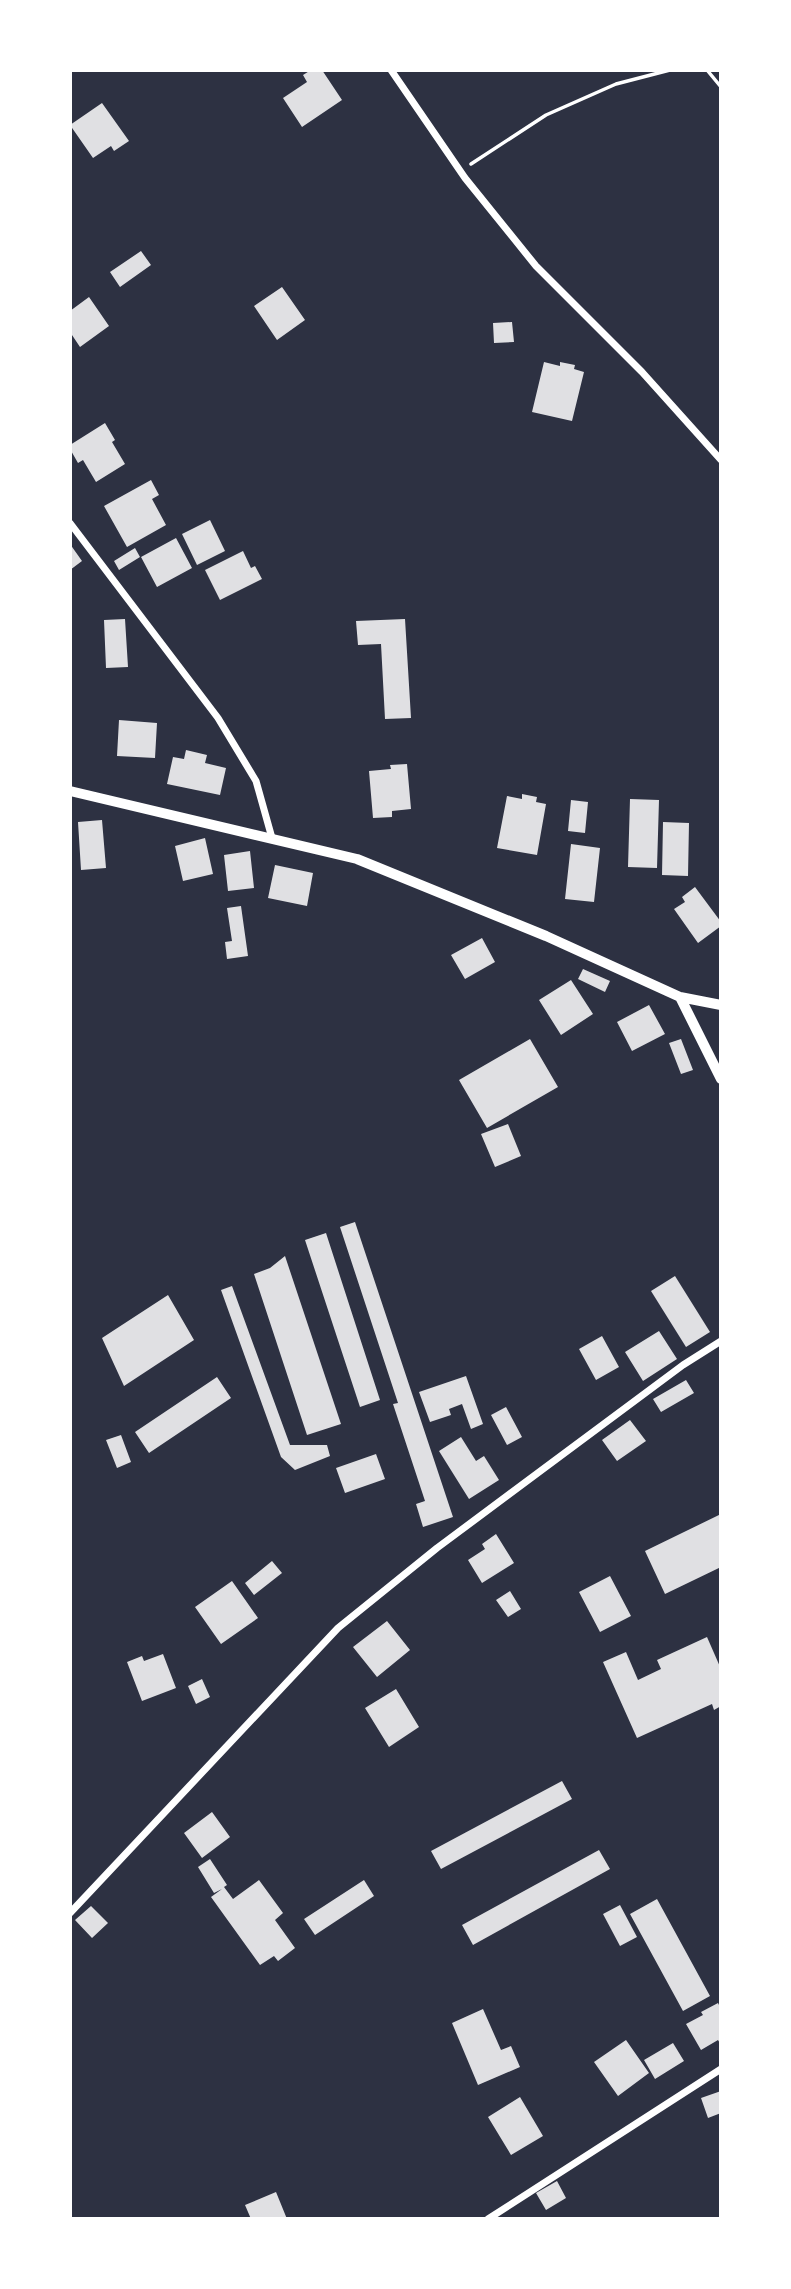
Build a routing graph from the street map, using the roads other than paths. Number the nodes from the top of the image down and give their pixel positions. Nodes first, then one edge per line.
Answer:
1 (391, 70) edge
2 (721, 460) edge
3 (70, 523) edge
4 (70, 791) edge
5 (272, 838) junction
6 (680, 997) junction
7 (721, 1005) edge
8 (721, 1079) edge
9 (721, 1341) edge
10 (70, 1913) edge
11 (721, 2069) edge
12 (488, 2219) edge

1 - 2 street
3 - 5 street
4 - 5 street
5 - 6 street
6 - 7 street
6 - 8 street
9 - 10 street
11 - 12 street

